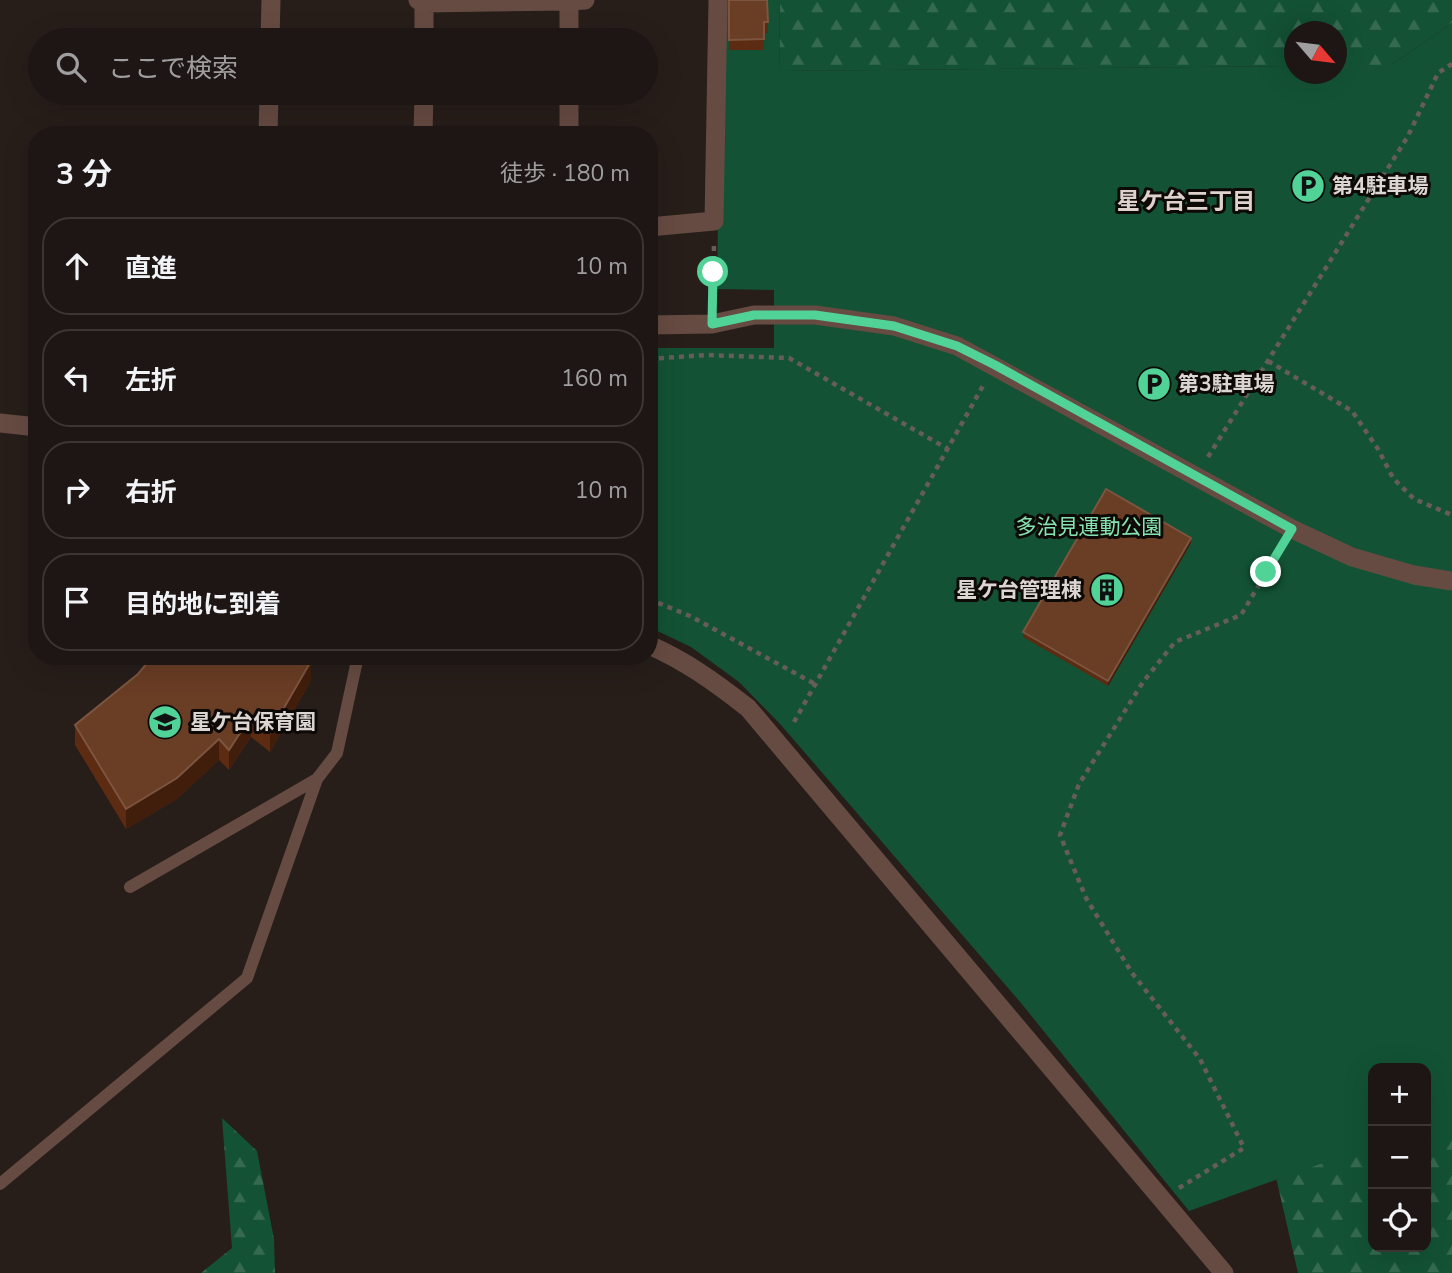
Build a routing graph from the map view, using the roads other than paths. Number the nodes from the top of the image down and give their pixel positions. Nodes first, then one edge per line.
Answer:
1 (271, 0) edge
2 (718, 0) edge
3 (577, 1) edge
4 (421, 2) edge
5 (270, 28) edge
6 (423, 28) edge
7 (571, 28) edge
8 (269, 105) edge
9 (424, 105) edge
10 (569, 105) edge
11 (268, 126) edge
12 (424, 126) edge
13 (569, 126) edge
14 (658, 227) edge
15 (658, 325) edge
16 (0, 423) edge
17 (28, 426) edge
18 (1452, 581) edge
19 (658, 649) edge
20 (356, 665) edge
21 (317, 779) junction
22 (131, 887) dead end
23 (0, 1184) edge
24 (1224, 1273) edge

1 - 5 street
2 - 14 street
3 - 4 street
3 - 7 street
4 - 6 street
8 - 11 street
9 - 12 street
10 - 13 street
15 - 18 street
16 - 17 street
19 - 24 street
20 - 21 lane
21 - 22 lane
21 - 23 lane

